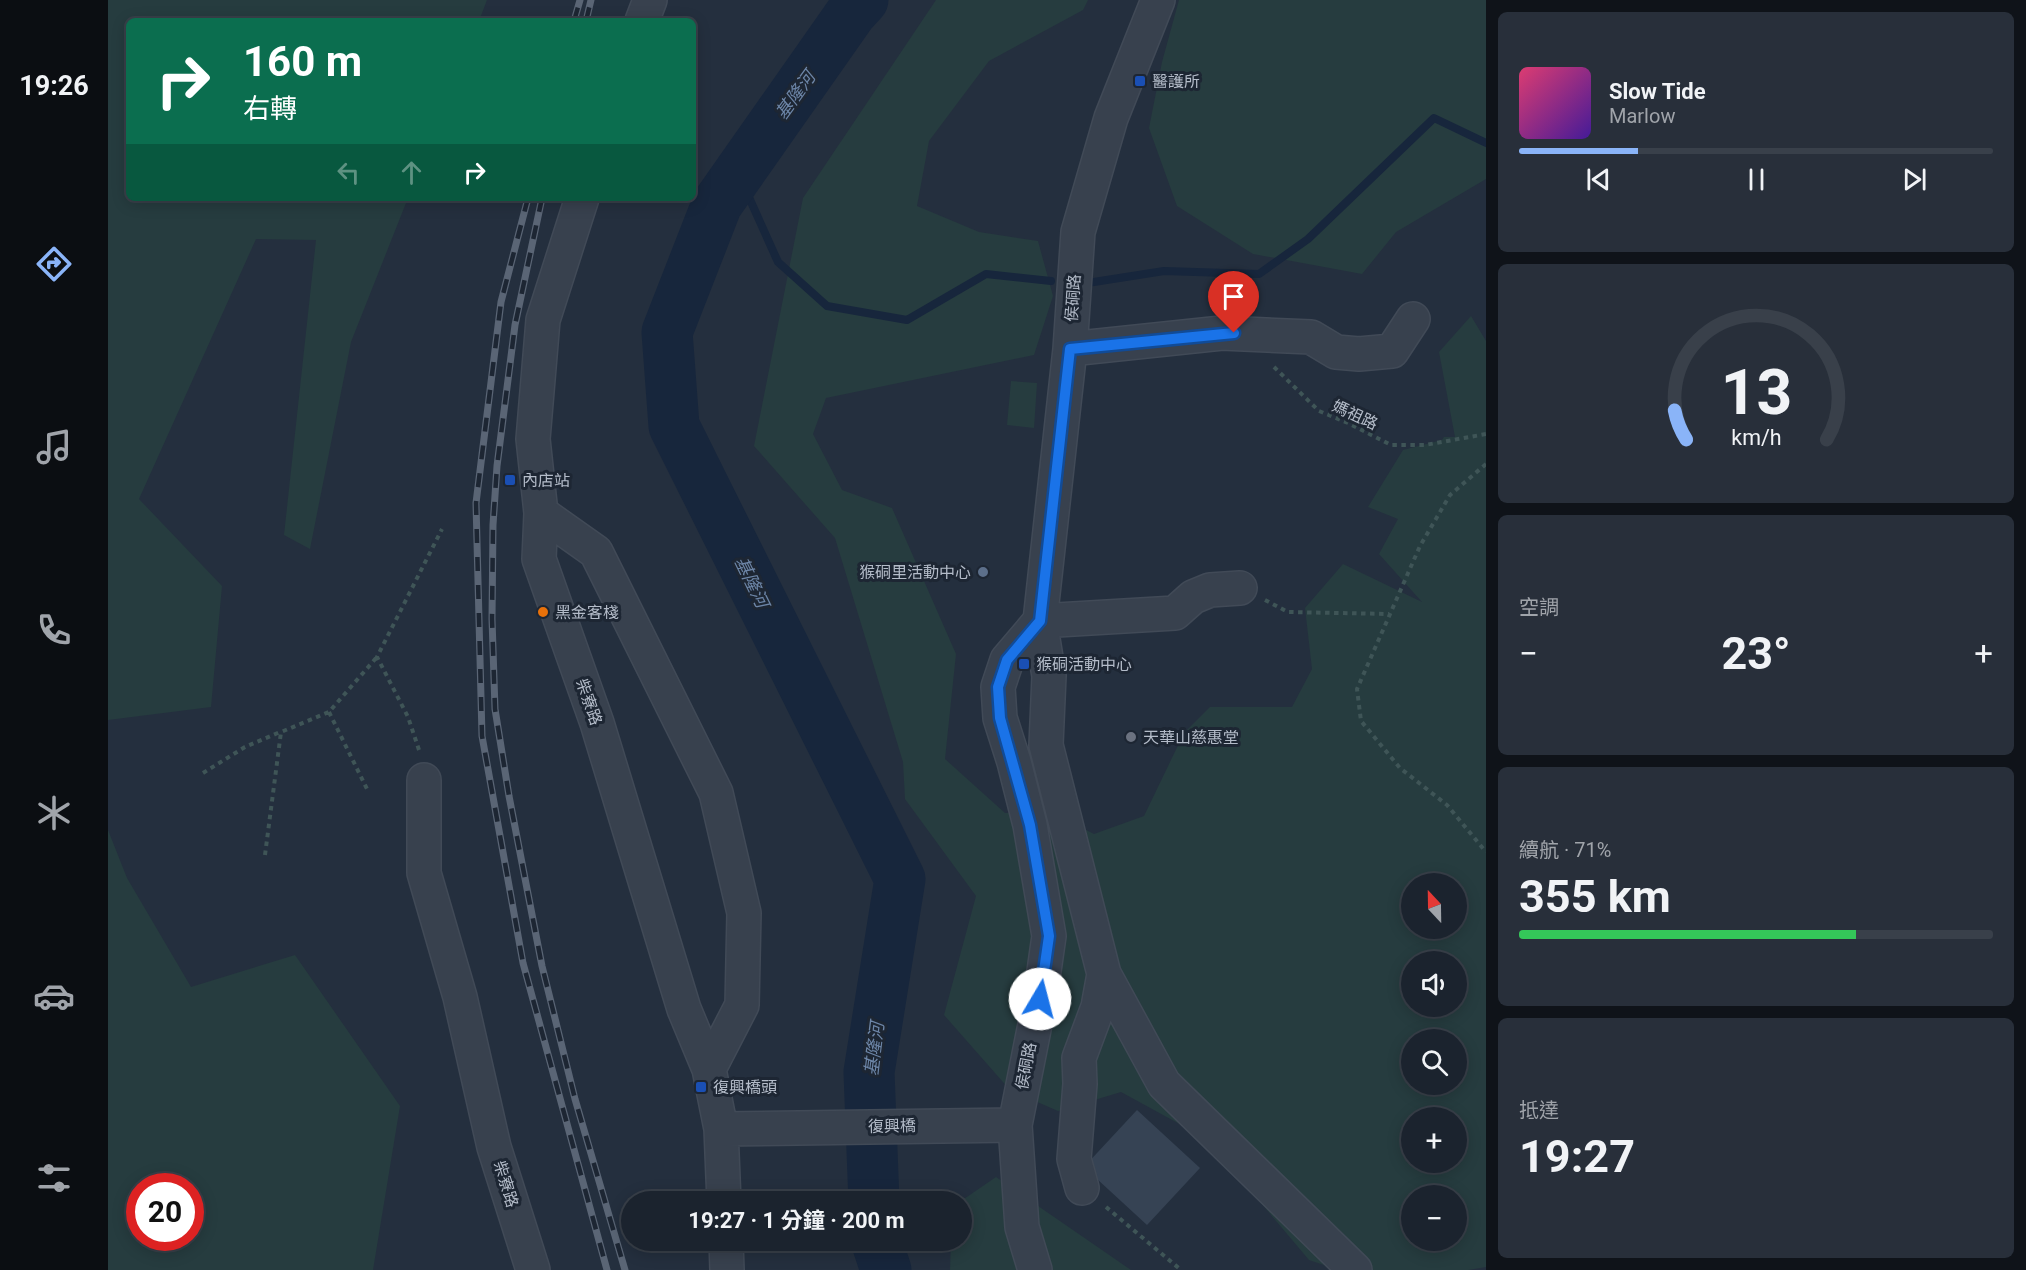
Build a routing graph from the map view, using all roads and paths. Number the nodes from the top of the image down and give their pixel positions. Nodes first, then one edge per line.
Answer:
1 (650, 0) edge
2 (1158, 0) edge
3 (643, 18) edge
4 (581, 201) edge
5 (1413, 320) dead end
6 (1247, 333) junction
7 (1070, 349) junction
8 (1486, 434) edge
9 (1486, 464) edge
10 (541, 513) junction
11 (442, 530) dead end
12 (1240, 588) joint
13 (1389, 614) junction
14 (1040, 621) junction
15 (377, 657) junction
16 (329, 712) junction
17 (281, 732) junction
18 (204, 773) dead end
19 (424, 780) joint
20 (368, 791) dead end
21 (1486, 852) edge
22 (265, 855) dead end
23 (1104, 974) junction
24 (709, 1069) junction
25 (1015, 1125) junction
26 (721, 1129) junction
27 (1082, 1188) joint
28 (724, 1191) edge
29 (727, 1251) edge
30 (533, 1270) edge
31 (728, 1270) edge
32 (1035, 1270) edge
33 (1181, 1270) edge
34 (1355, 1270) edge

1 - 3 street
2 - 7 street, 侯硐路
4 - 10 street, 柴寮路
5 - 6 street
6 - 7 street
6 - 8 path, 媽祖路
7 - 14 street, 侯硐路
9 - 13 path
10 - 24 street, 柴寮路
10 - 24 street
11 - 15 path
12 - 13 path
12 - 14 street
13 - 21 path
14 - 23 street
14 - 25 street, 侯硐路
15 - 16 path
15 - 19 path
16 - 17 path
16 - 20 path
17 - 18 path
17 - 22 path
19 - 30 street, 柴寮路
23 - 27 street
23 - 34 street
24 - 26 street, 柴寮路
25 - 26 street, 復興橋
25 - 32 street, 侯硐路
26 - 28 street, 柴寮路
27 - 33 path
29 - 31 street

